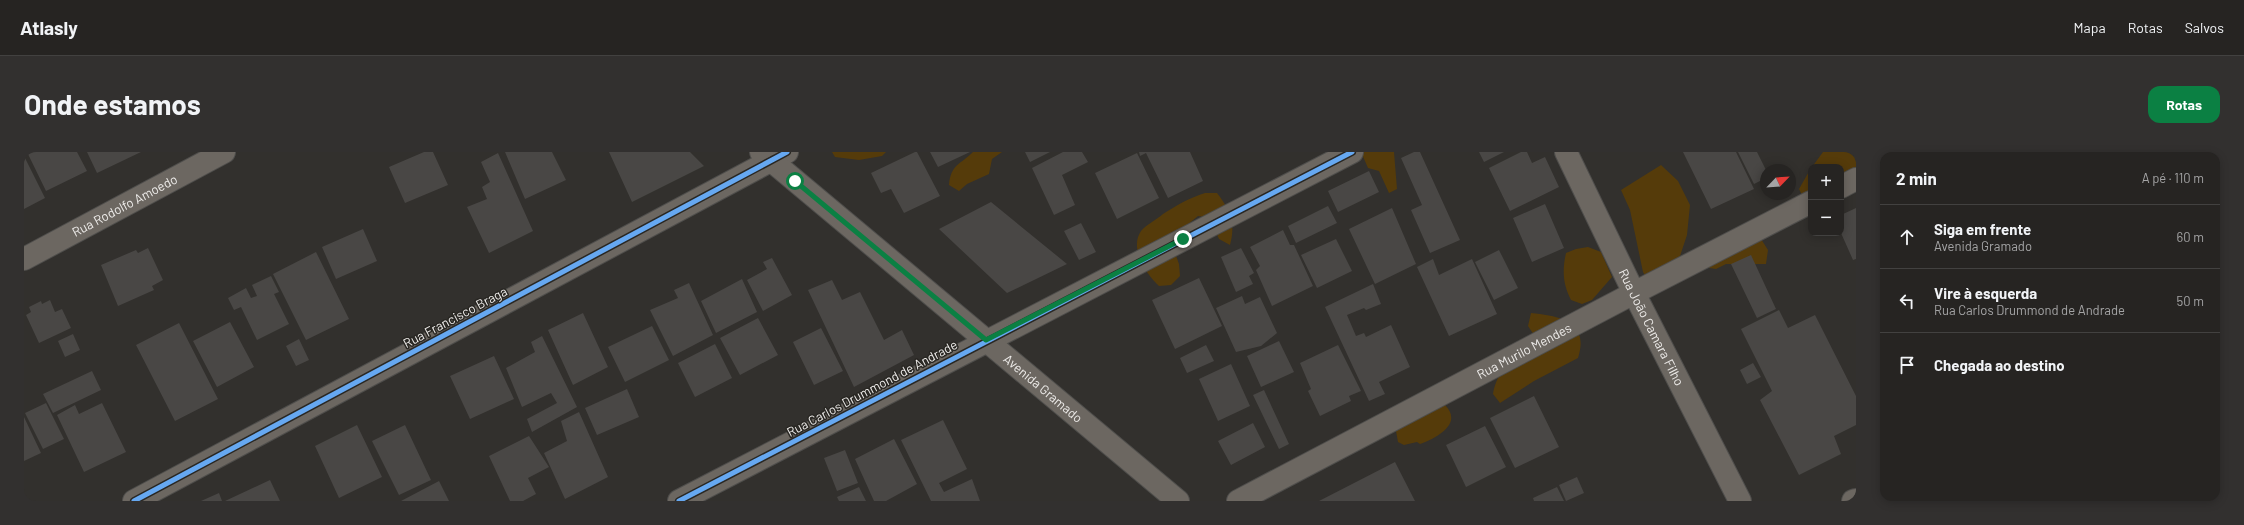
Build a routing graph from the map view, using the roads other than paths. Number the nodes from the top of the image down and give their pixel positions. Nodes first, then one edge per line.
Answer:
1 (224, 152) edge
2 (1352, 152) edge
3 (1566, 152) edge
4 (773, 155) edge
5 (1856, 180) edge
6 (1844, 186) edge
7 (1808, 204) edge
8 (24, 259) edge
9 (1634, 293) junction
10 (986, 340) junction
11 (1856, 500) edge
12 (134, 501) edge
13 (679, 501) edge
14 (1178, 501) edge
15 (1238, 501) edge
16 (1740, 501) edge
17 (1853, 501) edge

1 - 8 street, Rua Rodolfo Amoedo
2 - 10 street, Rua Carlos Drummond de Andrade
3 - 9 street, Rua João Camara Filho
4 - 10 street, Avenida Gramado
4 - 12 street, Rua Francisco Braga
5 - 6 street
7 - 9 street, Rua Murilo Mendes
9 - 15 street, Rua Murilo Mendes
9 - 16 street, Rua João Camara Filho
10 - 13 street, Rua Carlos Drummond de Andrade
10 - 14 street, Avenida Gramado
11 - 17 street

